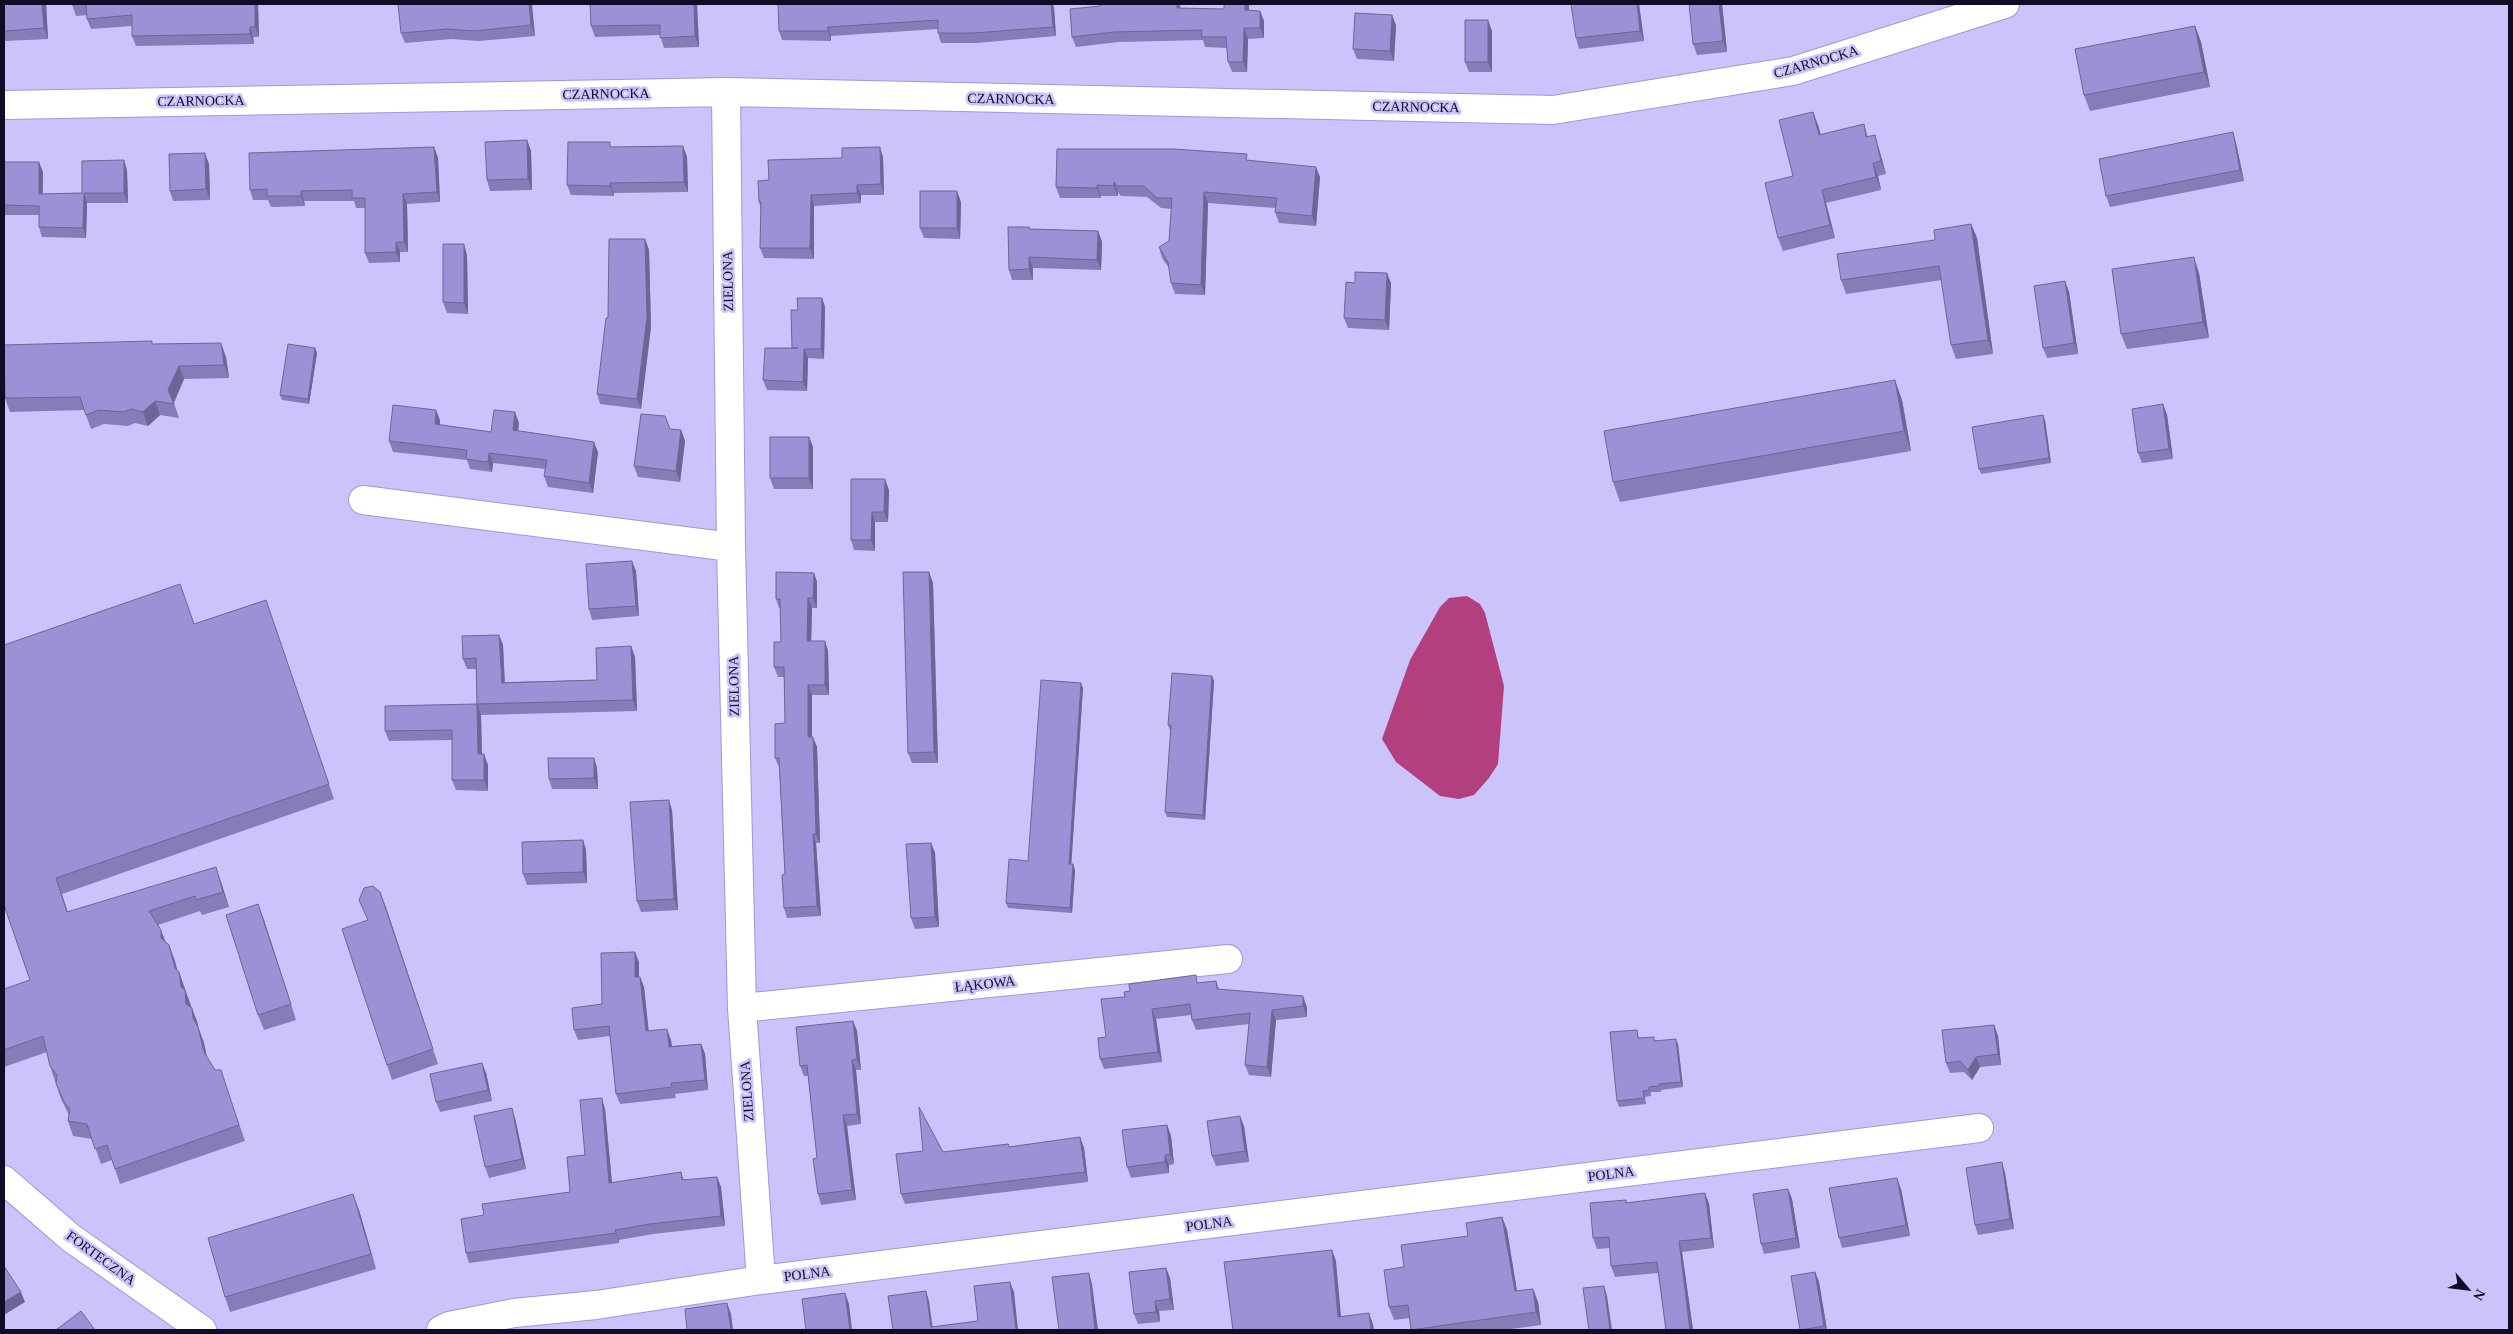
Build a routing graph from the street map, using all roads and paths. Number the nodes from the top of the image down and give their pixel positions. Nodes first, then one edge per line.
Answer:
1 (2005, 4) edge
2 (726, 92) junction
3 (4, 105) edge
4 (363, 500) dead end
5 (730, 547) junction
6 (1228, 959) dead end
7 (742, 1008) junction
8 (1979, 1128) dead end
9 (4, 1180) edge
10 (761, 1280) junction
11 (202, 1330) edge
12 (441, 1330) edge

1 - 2 street, CZARNOCKA
2 - 3 street, CZARNOCKA
2 - 5 street, ZIELONA
4 - 5 street
5 - 7 street, ZIELONA
6 - 7 street, ŁĄKOWA
7 - 10 street, ZIELONA
8 - 10 street, POLNA
9 - 11 street, FORTECZNA
10 - 12 street, POLNA

